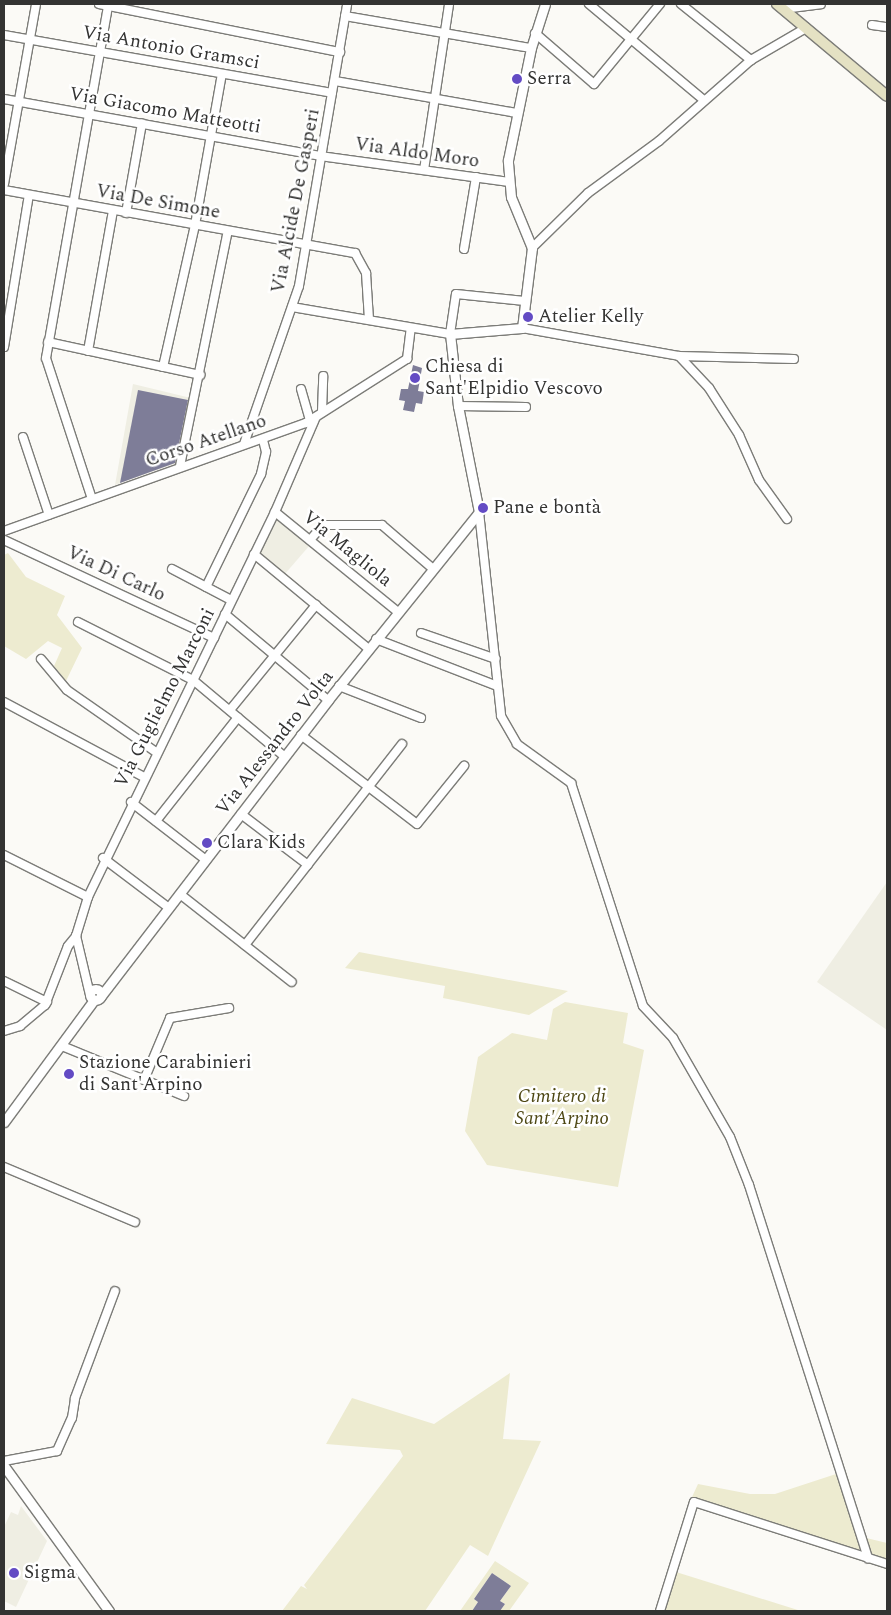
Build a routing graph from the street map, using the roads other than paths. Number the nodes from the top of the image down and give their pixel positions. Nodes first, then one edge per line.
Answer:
1 (36, 4) edge
2 (99, 4) edge
3 (347, 4) edge
4 (448, 4) edge
5 (545, 4) edge
6 (589, 4) edge
7 (660, 4) edge
8 (681, 4) edge
9 (821, 4) edge
10 (108, 6) junction
11 (780, 6) edge
12 (345, 16) junction
13 (872, 25) dead end
14 (887, 27) edge
15 (806, 28) junction
16 (443, 32) junction
17 (535, 33) junction
18 (4, 34) edge
19 (631, 38) junction
20 (29, 39) junction
21 (531, 48) junction
22 (100, 52) junction
23 (340, 52) junction
24 (751, 60) junction
25 (222, 74) junction
26 (335, 80) junction
27 (332, 93) junction
28 (887, 96) edge
29 (433, 98) junction
30 (4, 99) edge
31 (704, 100) junction
32 (18, 101) junction
33 (88, 114) junction
34 (516, 114) junction
35 (142, 123) junction
36 (212, 136) junction
37 (320, 156) junction
38 (424, 170) junction
39 (476, 177) junction
40 (509, 182) junction
41 (4, 184) edge
42 (4, 190) edge
43 (29, 195) junction
44 (71, 202) junction
45 (113, 210) junction
46 (126, 212) junction
47 (195, 225) junction
48 (228, 231) junction
49 (306, 245) junction
50 (532, 248) junction
51 (464, 249) dead end
52 (525, 301) junction
53 (292, 306) junction
54 (369, 320) junction
55 (411, 328) junction
56 (522, 328) junction
57 (450, 334) junction
58 (48, 342) junction
59 (4, 347) edge
60 (88, 351) junction
61 (679, 356) junction
62 (794, 359) dead end
63 (163, 367) junction
64 (200, 374) junction
65 (323, 376) dead end
66 (301, 390) dead end
67 (458, 406) junction
68 (526, 407) dead end
69 (316, 416) junction
70 (295, 427) junction
71 (309, 432) junction
72 (23, 437) dead end
73 (263, 440) junction
74 (244, 444) junction
75 (180, 466) junction
76 (92, 499) junction
77 (275, 512) junction
78 (479, 512) junction
79 (49, 515) junction
80 (787, 519) dead end
81 (4, 531) edge
82 (4, 540) edge
83 (310, 540) junction
84 (254, 554) junction
85 (432, 568) junction
86 (172, 569) dead end
87 (206, 587) junction
88 (232, 600) junction
89 (316, 605) junction
90 (398, 612) junction
91 (225, 614) junction
92 (78, 622) dead end
93 (421, 633) dead end
94 (214, 638) junction
95 (376, 639) junction
96 (369, 649) junction
97 (275, 656) junction
98 (41, 659) dead end
99 (496, 659) junction
100 (194, 680) junction
101 (339, 686) junction
102 (497, 686) junction
103 (328, 700) junction
104 (4, 702) edge
105 (230, 710) junction
106 (238, 717) junction
107 (421, 718) dead end
108 (301, 735) junction
109 (402, 744) dead end
110 (156, 752) junction
111 (285, 757) junction
112 (464, 766) dead end
113 (144, 776) junction
114 (368, 787) junction
115 (131, 802) junction
116 (241, 814) junction
117 (156, 821) junction
118 (4, 855) edge
119 (104, 858) junction
120 (206, 860) junction
121 (308, 865) junction
122 (180, 894) junction
123 (88, 897) junction
124 (169, 908) junction
125 (76, 936) junction
126 (245, 945) junction
127 (4, 981) edge
128 (292, 982) dead end
129 (95, 995) junction
130 (47, 1002) junction
131 (229, 1008) dead end
132 (4, 1031) edge
133 (62, 1046) junction
134 (144, 1080) junction
135 (184, 1096) dead end
136 (4, 1122) edge
137 (4, 1167) edge
138 (135, 1222) dead end
139 (115, 1291) dead end
140 (4, 1461) edge
141 (4, 1466) edge
142 (868, 1558) junction
143 (887, 1564) edge
144 (109, 1611) edge
145 (660, 1611) edge

1 - 20 street
2 - 10 street
3 - 12 street, Via Alcide De Gasperi
4 - 16 street
5 - 17 street
6 - 19 street
7 - 19 street
8 - 24 street
9 - 11 street
10 - 22 street
10 - 23 street
11 - 15 main road
12 - 16 street
12 - 23 street, Via Alcide De Gasperi
13 - 14 street
15 - 24 street
15 - 28 main road
16 - 21 street
16 - 29 street
17 - 19 street
17 - 21 street
18 - 20 street, Via Antonio Gramsci
19 - 31 street
20 - 22 street, Via Antonio Gramsci
20 - 32 street
21 - 34 street
22 - 25 street, Via Antonio Gramsci
22 - 33 street
23 - 26 street, Via Alcide De Gasperi
24 - 31 street
25 - 27 street, Via Antonio Gramsci
25 - 36 street
26 - 27 street, Via Alcide De Gasperi
26 - 29 street
27 - 37 street, Via Alcide De Gasperi
29 - 34 street
29 - 38 street
30 - 32 street, Via Giacomo Matteotti
31 - 50 street
32 - 33 street, Via Giacomo Matteotti
32 - 41 street
33 - 35 street, Via Giacomo Matteotti
33 - 44 street
34 - 40 street
35 - 36 street, Via Giacomo Matteotti
35 - 46 street
36 - 37 street, Via Giacomo Matteotti
36 - 47 street
37 - 38 street, Via Aldo Moro
37 - 49 street, Via Alcide De Gasperi
38 - 39 street, Via Aldo Moro
39 - 40 street, Via Aldo Moro
39 - 51 street
40 - 50 street
42 - 43 street, Via De Simone
43 - 44 street, Via De Simone
43 - 59 street
44 - 45 street, Via De Simone
44 - 58 street
45 - 46 street, Via De Simone
45 - 60 street
46 - 47 street, Via De Simone
47 - 48 street, Via De Simone
47 - 63 street
48 - 49 street, Via De Simone
48 - 64 street
49 - 53 street, Via Alcide De Gasperi
49 - 54 street, Via De Simone
50 - 52 street
52 - 56 street
52 - 57 street
53 - 54 street
53 - 74 street, Via Alcide De Gasperi
54 - 55 street
55 - 57 street
55 - 69 street, Corso Atellano
56 - 57 street
56 - 61 street
57 - 67 street
58 - 60 street
58 - 76 street
60 - 63 street
61 - 62 street
61 - 80 street
63 - 64 street
64 - 75 street
65 - 69 street
66 - 69 street
67 - 68 street
67 - 78 street
69 - 70 street, Corso Atellano
69 - 71 street, Via Guglielmo Marconi
70 - 71 street
70 - 73 street, Corso Atellano
71 - 77 street, Via Guglielmo Marconi
72 - 79 street
73 - 74 street, Corso Atellano
73 - 87 street
74 - 75 street, Corso Atellano
75 - 76 street, Corso Atellano
76 - 79 street, Corso Atellano
77 - 83 street, Via Magliola
77 - 84 street, Via Guglielmo Marconi
78 - 85 street, Via Alessandro Volta
78 - 99 street
79 - 81 street, Corso Atellano
82 - 94 street, Via Di Carlo
83 - 85 street
83 - 90 street, Via Magliola
84 - 88 street, Via Guglielmo Marconi
84 - 89 street
85 - 90 street, Via Alessandro Volta
86 - 87 street
87 - 88 street
88 - 91 street, Via Guglielmo Marconi
89 - 96 street
89 - 97 street
90 - 95 street, Via Alessandro Volta
91 - 94 street, Via Guglielmo Marconi
91 - 97 street
92 - 100 street
93 - 99 street
94 - 100 street, Via Guglielmo Marconi
95 - 96 street, Via Alessandro Volta
95 - 102 street
96 - 101 street, Via Alessandro Volta
97 - 103 street
97 - 105 street
98 - 110 street
99 - 102 street
100 - 105 street
100 - 110 street, Via Guglielmo Marconi
101 - 103 street, Via Alessandro Volta
101 - 107 street
102 - 142 street
103 - 108 street, Via Alessandro Volta
104 - 113 street
105 - 106 street
106 - 111 street
106 - 117 street
108 - 111 street, Via Alessandro Volta
108 - 114 street
109 - 114 street
110 - 113 street, Via Guglielmo Marconi
111 - 116 street, Via Alessandro Volta
112 - 114 street
113 - 115 street, Via Guglielmo Marconi
114 - 121 street
115 - 117 street
115 - 119 street, Via Guglielmo Marconi
116 - 120 street, Via Alessandro Volta
116 - 121 street
117 - 120 street
118 - 123 street
119 - 123 street, Via Guglielmo Marconi
119 - 124 street
120 - 122 street, Via Alessandro Volta
121 - 126 street
122 - 124 street, Via Alessandro Volta
122 - 126 street
123 - 125 street, Via Guglielmo Marconi
124 - 129 street, Via Alessandro Volta
125 - 129 street
125 - 130 street, Via Guglielmo Marconi
126 - 128 street
127 - 130 street
129 - 133 street, Via Alessandro Volta
130 - 132 street
131 - 134 street
133 - 134 street
133 - 136 street, Via Alessandro Volta
134 - 135 street
137 - 138 street
139 - 140 street
141 - 144 street
142 - 143 street
142 - 145 street

